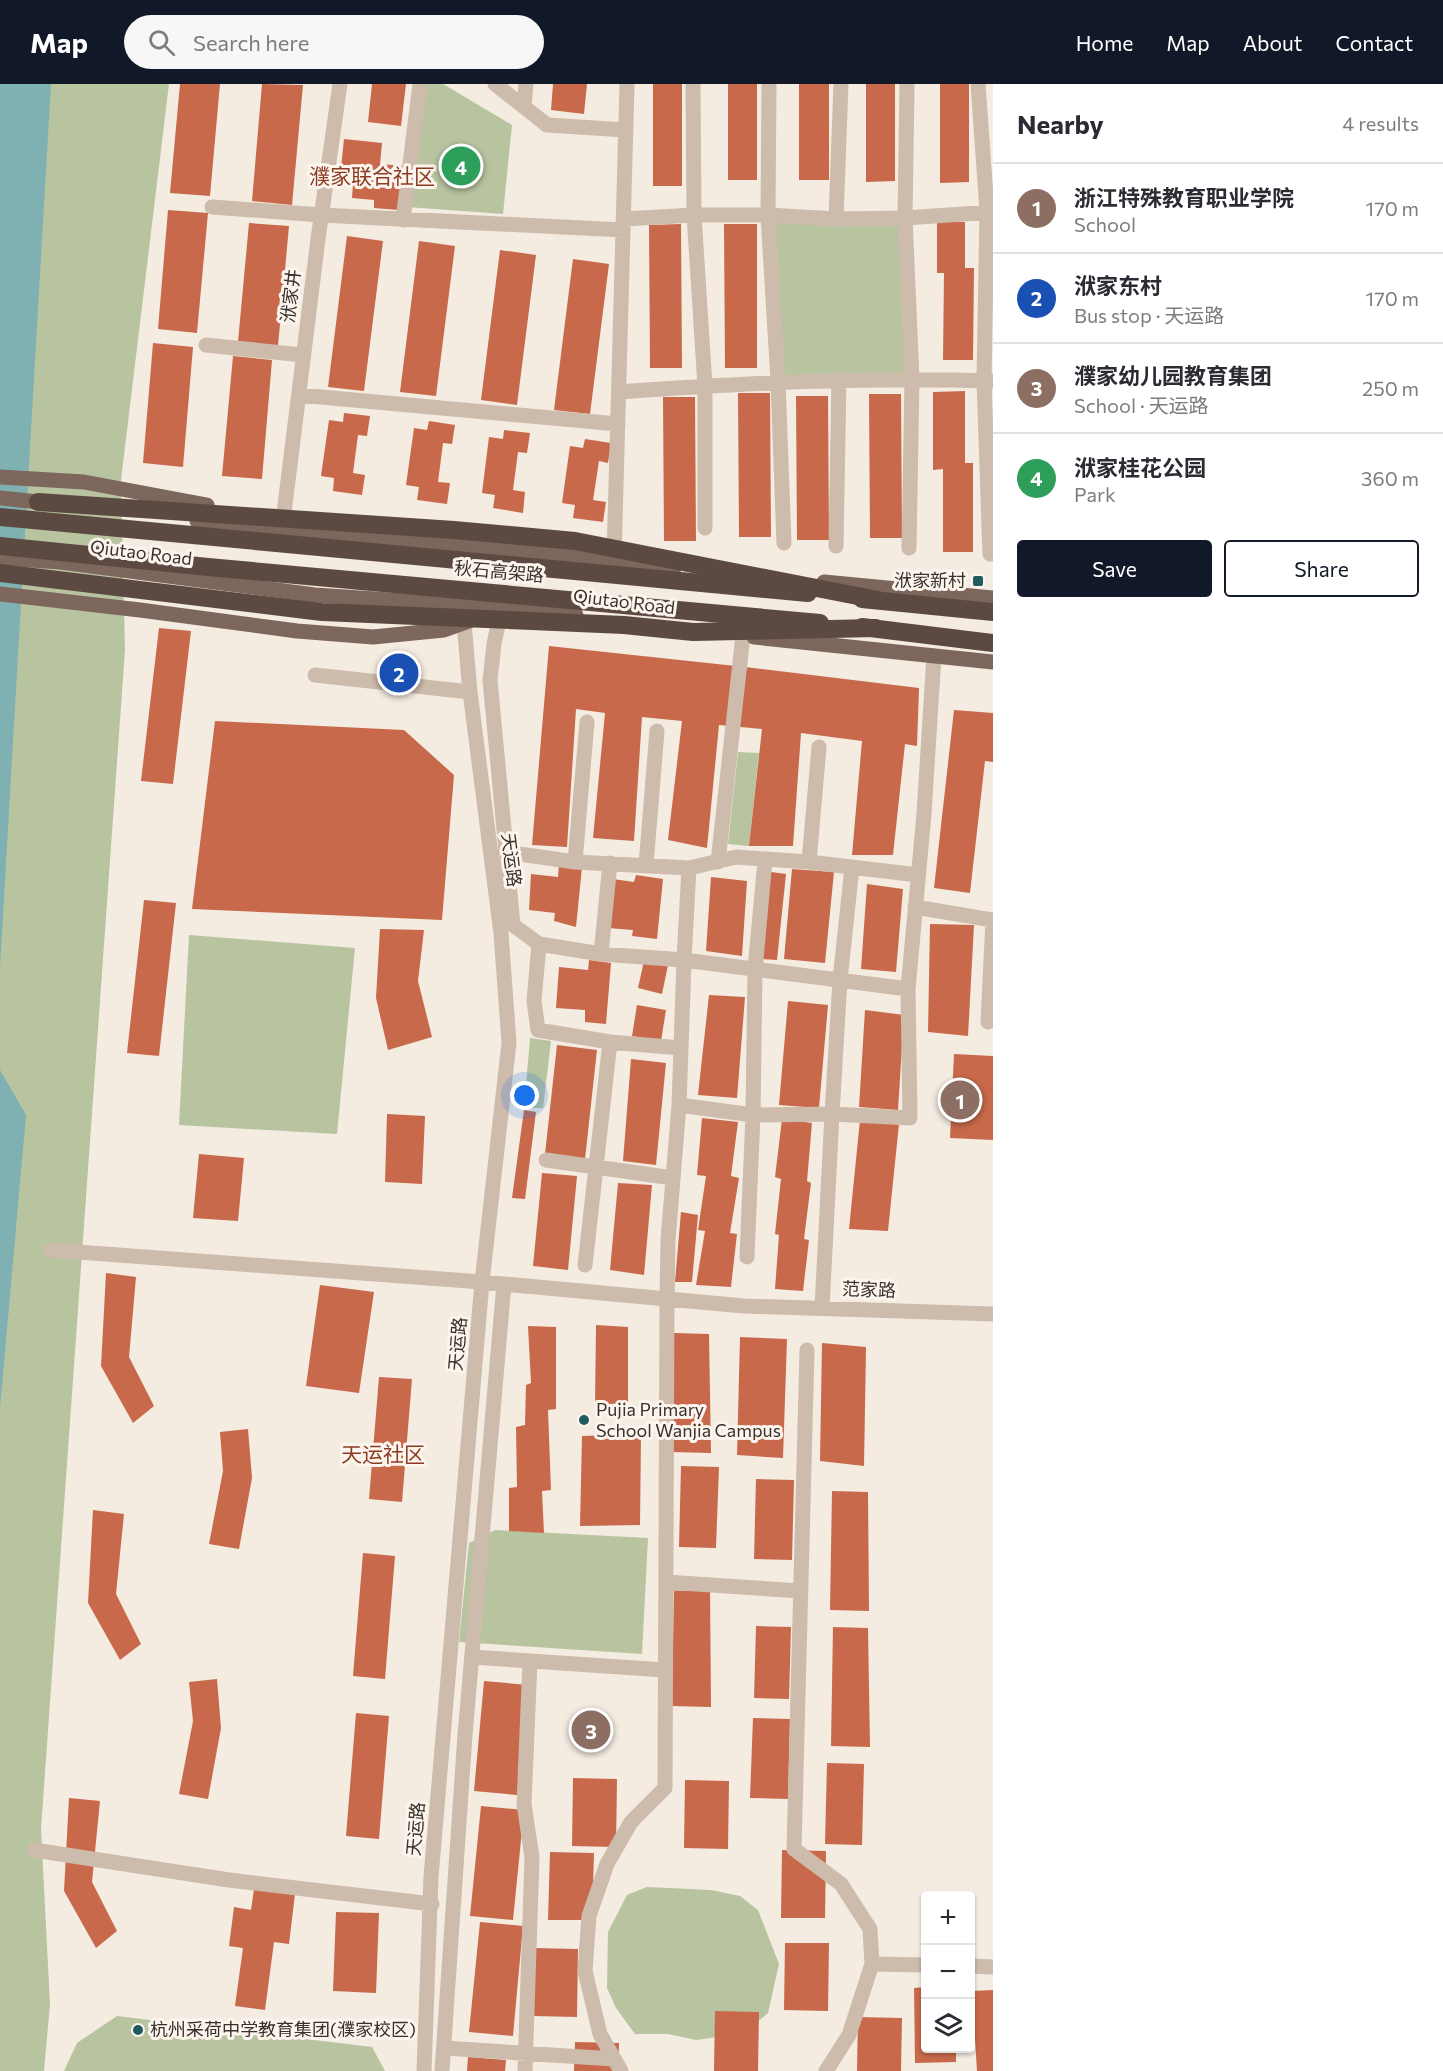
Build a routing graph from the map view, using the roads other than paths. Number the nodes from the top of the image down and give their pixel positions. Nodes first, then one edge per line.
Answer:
1 (340, 84) edge
2 (420, 84) edge
3 (495, 84) edge
4 (526, 84) edge
5 (627, 84) edge
6 (693, 84) edge
7 (769, 84) edge
8 (841, 84) edge
9 (907, 84) edge
10 (978, 84) edge
11 (524, 106) junction
12 (626, 130) junction
13 (212, 207) dead end
14 (990, 212) edge
15 (321, 215) junction
16 (694, 215) junction
17 (768, 215) junction
18 (905, 218) junction
19 (836, 219) junction
20 (403, 220) junction
21 (623, 225) junction
22 (206, 345) dead end
23 (303, 355) junction
24 (839, 380) junction
25 (912, 380) junction
26 (778, 381) junction
27 (988, 381) edge
28 (705, 386) junction
29 (619, 392) junction
30 (299, 395) junction
31 (618, 424) junction
32 (0, 477) edge
33 (0, 498) edge
34 (38, 502) junction
35 (284, 513) junction
36 (0, 517) edge
37 (705, 528) dead end
38 (784, 543) dead end
39 (0, 546) edge
40 (474, 546) junction
41 (836, 546) dead end
42 (909, 548) dead end
43 (990, 554) dead end
44 (0, 558) edge
45 (614, 562) junction
46 (0, 573) edge
47 (0, 594) edge
48 (993, 598) edge
49 (878, 600) junction
50 (501, 608) junction
51 (993, 612) edge
52 (464, 623) junction
53 (876, 628) junction
54 (743, 635) junction
55 (993, 643) edge
56 (934, 656) junction
57 (993, 662) edge
58 (315, 675) dead end
59 (470, 692) junction
60 (587, 722) dead end
61 (657, 731) dead end
62 (819, 747) dead end
63 (505, 852) junction
64 (765, 860) junction
65 (575, 862) junction
66 (718, 862) junction
67 (809, 862) junction
68 (610, 863) junction
69 (646, 865) junction
70 (852, 867) junction
71 (690, 868) junction
72 (918, 875) junction
73 (915, 907) junction
74 (993, 920) edge
75 (539, 944) junction
76 (601, 954) junction
77 (684, 960) junction
78 (755, 969) junction
79 (840, 981) junction
80 (908, 989) junction
81 (988, 1022) dead end
82 (610, 1042) junction
83 (681, 1048) junction
84 (679, 1105) junction
85 (832, 1113) junction
86 (753, 1115) junction
87 (546, 1160) dead end
88 (595, 1168) junction
89 (673, 1178) junction
90 (51, 1250) dead end
91 (747, 1257) dead end
92 (585, 1265) dead end
93 (482, 1282) junction
94 (504, 1284) junction
95 (667, 1299) junction
96 (822, 1308) junction
97 (993, 1314) edge
98 (807, 1350) dead end
99 (666, 1582) junction
100 (800, 1591) junction
101 (472, 1657) junction
102 (530, 1661) junction
103 (665, 1670) junction
104 (34, 1850) dead end
105 (432, 1904) junction
106 (872, 1965) junction
107 (921, 1965) edge
108 (975, 1966) edge
109 (993, 1967) edge
110 (444, 2048) junction
111 (527, 2054) junction
112 (618, 2065) edge
113 (424, 2071) edge
114 (442, 2071) edge
115 (525, 2071) edge
116 (825, 2071) edge

1 - 15 street, 洑家井
2 - 20 street
3 - 11 street
4 - 11 street
5 - 12 street
6 - 16 street
7 - 17 street
8 - 19 street
9 - 18 street
10 - 14 street
11 - 12 street
12 - 21 street
13 - 15 street
14 - 18 street
14 - 27 street
15 - 20 street
15 - 23 street, 洑家井
16 - 17 street
16 - 21 street
16 - 28 street
17 - 19 street
17 - 26 street
18 - 19 street
18 - 25 street
20 - 21 street
21 - 29 street
22 - 23 street
23 - 30 street, 洑家井
24 - 25 street
24 - 26 street
24 - 41 street
25 - 27 street
25 - 42 street
26 - 28 street
26 - 38 street
27 - 43 street
28 - 29 street
28 - 37 street
29 - 31 street
30 - 31 street
30 - 35 street, 洑家井
31 - 45 street
32 - 35 main road
33 - 34 main road, Qiutao Road
34 - 40 main road, Qiutao Road, bridge
34 - 49 highway, bridge
35 - 40 main road
36 - 49 highway, 秋石高架路, bridge
39 - 53 highway, 秋石高架路, bridge
40 - 45 main road, Qiutao Road
44 - 50 main road, Qiutao Road
45 - 48 main road, Qiutao Road
46 - 53 highway, bridge
47 - 52 main road
49 - 51 highway, 秋石高架路
50 - 52 main road
50 - 54 main road, Qiutao Road
50 - 63 street
52 - 59 street, 天运路
53 - 55 highway, 秋石高架路
54 - 56 main road, Qiutao Road
54 - 66 street
56 - 57 main road, Qiutao Road
56 - 72 street
58 - 59 street
59 - 93 street, 天运路
60 - 65 street
61 - 69 street
62 - 67 street
63 - 65 street
63 - 75 street
64 - 66 street
64 - 67 street
64 - 78 street
65 - 68 street
66 - 71 street
67 - 70 street
68 - 69 street
68 - 76 street
69 - 71 street
70 - 72 street
70 - 79 street
71 - 77 street
72 - 73 street
73 - 74 street
73 - 80 street
74 - 81 street
75 - 76 street
75 - 82 street
76 - 77 street
77 - 78 street
77 - 83 street
78 - 79 street
78 - 86 street
79 - 80 street
79 - 85 street
80 - 85 street
82 - 83 street
82 - 88 street
83 - 84 street
84 - 86 street
84 - 89 street
85 - 86 street
85 - 96 street
86 - 91 street
87 - 88 street
88 - 89 street
88 - 92 street
89 - 95 street
90 - 93 street, 范家路
93 - 94 street, 范家路
93 - 105 street, 天运路
94 - 95 street, 范家路
94 - 101 street
95 - 96 street, 范家路
95 - 99 street
96 - 97 street, 范家路
98 - 100 street
99 - 100 street
99 - 103 street
100 - 106 street
101 - 102 street
101 - 110 street
102 - 103 street
102 - 111 street
103 - 112 street
104 - 105 street
105 - 113 street, 天运路
106 - 107 street
106 - 116 street
108 - 109 street
110 - 111 street
110 - 114 street
111 - 112 street
111 - 115 street

